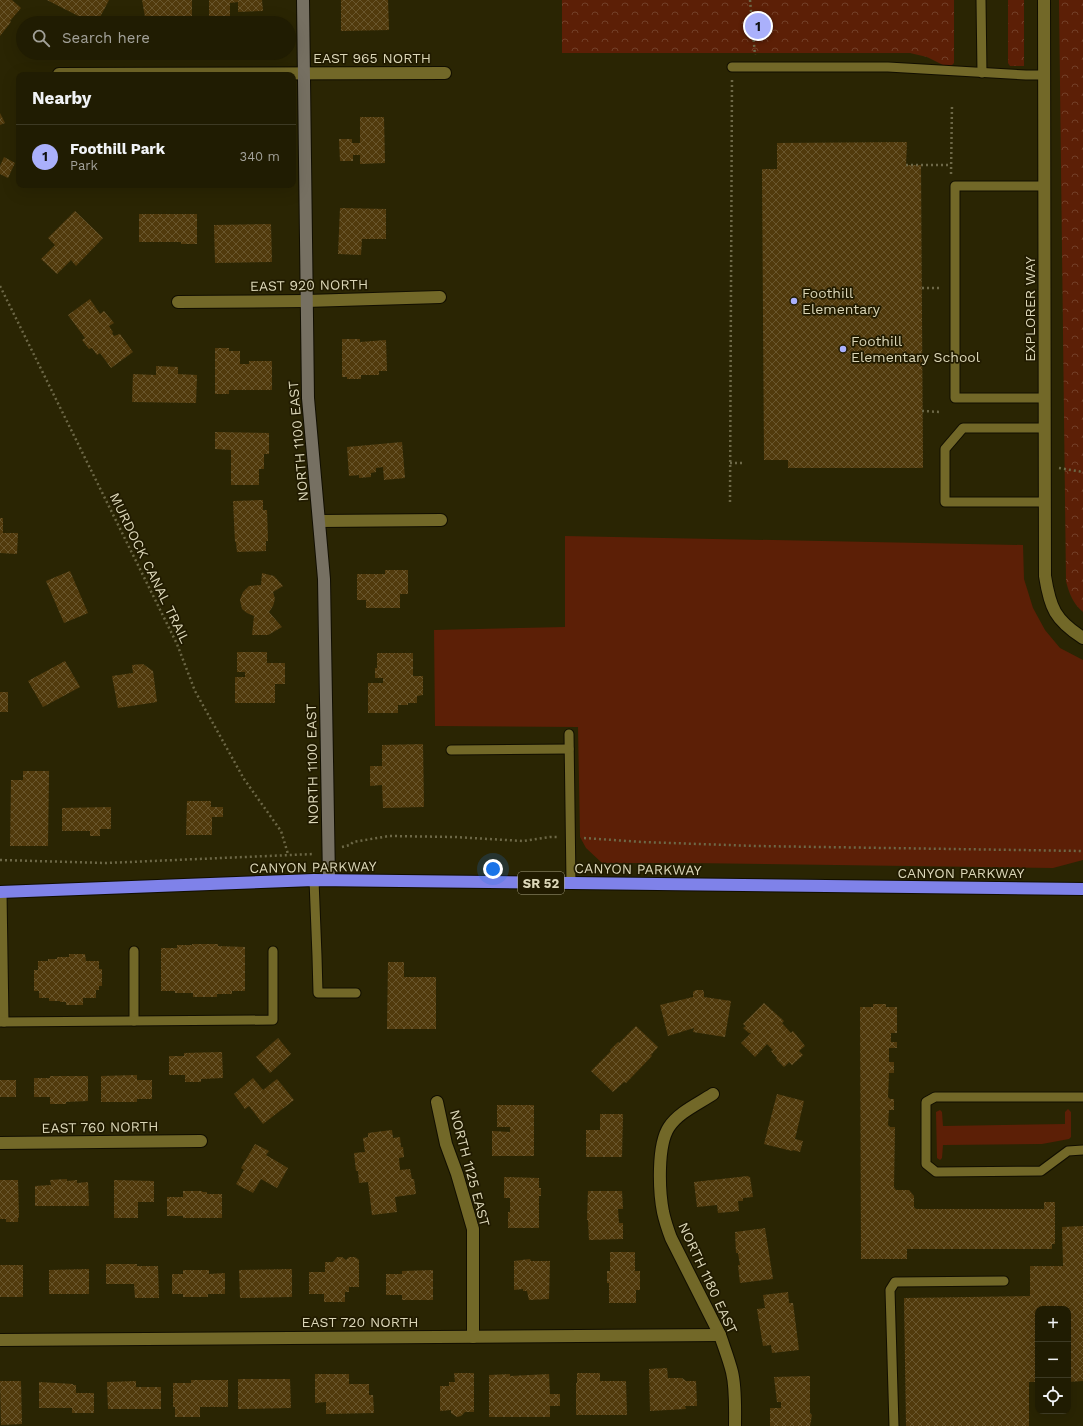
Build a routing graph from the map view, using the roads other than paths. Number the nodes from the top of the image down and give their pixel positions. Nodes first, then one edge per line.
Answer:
1 (303, 0) edge
2 (981, 0) edge
3 (1044, 0) edge
4 (732, 66) road end
5 (446, 73) dead end
6 (982, 73) junction
7 (296, 74) edge
8 (304, 74) junction
9 (1044, 75) junction
10 (1045, 186) junction
11 (440, 297) dead end
12 (306, 301) junction
13 (178, 302) dead end
14 (1045, 398) junction
15 (1045, 428) junction
16 (1045, 502) junction
17 (320, 520) junction
18 (441, 520) dead end
19 (1083, 638) edge
20 (569, 734) dead end
21 (569, 749) junction
22 (452, 750) dead end
23 (314, 880) junction
24 (329, 880) junction
25 (571, 883) junction
26 (1083, 889) edge
27 (1, 892) edge
28 (134, 951) dead end
29 (273, 951) dead end
30 (1, 969) edge
31 (356, 993) dead end
32 (134, 1021) junction
33 (2, 1022) edge
34 (713, 1094) dead end
35 (1083, 1097) edge
36 (437, 1102) dead end
37 (201, 1141) dead end
38 (0, 1143) edge
39 (1083, 1150) edge
40 (1004, 1280) dead end
41 (720, 1335) junction
42 (473, 1337) junction
43 (0, 1340) edge
44 (735, 1426) edge
45 (894, 1426) edge

1 - 8 street, NORTH 1100 EAST
2 - 6 lane
3 - 9 street, EXPLORER WAY
4 - 6 lane
5 - 8 street, EAST 965 NORTH
6 - 9 lane
7 - 8 street, EAST 965 NORTH
8 - 12 street, NORTH 1100 EAST
9 - 10 street, EXPLORER WAY
10 - 14 street, EXPLORER WAY
10 - 14 lane
11 - 12 street, EAST 920 NORTH
12 - 13 street, EAST 920 NORTH
12 - 17 street, NORTH 1100 EAST
14 - 15 street, EXPLORER WAY
15 - 16 street, EXPLORER WAY
15 - 16 lane
16 - 19 street, EXPLORER WAY
17 - 18 street
17 - 24 street, NORTH 1100 EAST
20 - 21 lane
21 - 22 lane
21 - 25 lane
23 - 24 highway, CANYON PARKWAY / SR 52
23 - 27 highway, CANYON PARKWAY / SR 52
23 - 31 lane
24 - 25 highway, CANYON PARKWAY / SR 52
25 - 26 highway, CANYON PARKWAY / SR 52
27 - 30 lane
28 - 32 lane
29 - 32 lane
30 - 33 lane
32 - 33 lane
34 - 41 street, NORTH 1180 EAST
35 - 39 lane
36 - 42 street, NORTH 1125 EAST
37 - 38 street, EAST 760 NORTH
40 - 45 lane
41 - 42 street, EAST 720 NORTH
41 - 44 street, NORTH 1180 EAST
42 - 43 street, EAST 720 NORTH

